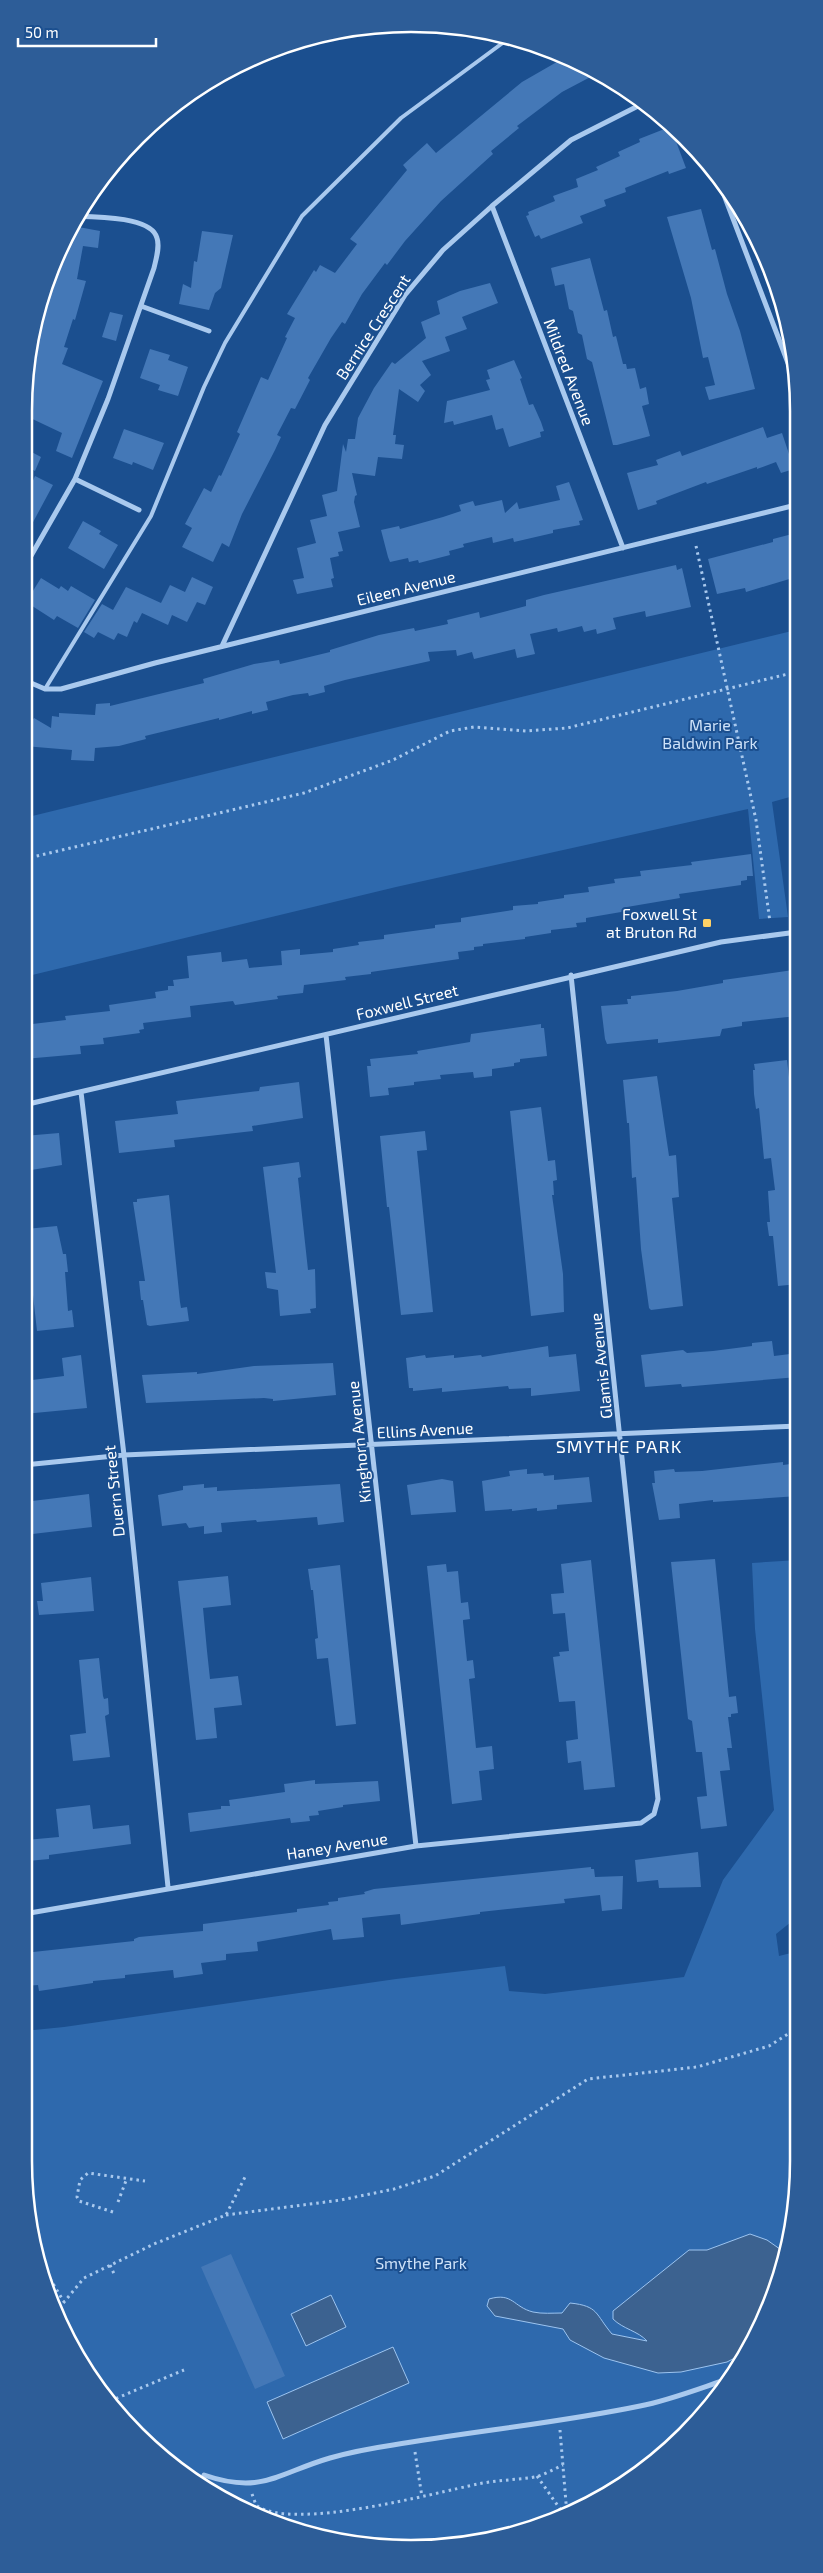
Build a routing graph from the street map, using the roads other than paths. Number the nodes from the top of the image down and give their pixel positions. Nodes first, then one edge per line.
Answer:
1 (502, 43) edge
2 (636, 107) edge
3 (726, 199) edge
4 (492, 206) junction
5 (86, 217) edge
6 (141, 306) junction
7 (209, 331) dead end
8 (787, 359) edge
9 (75, 479) junction
10 (790, 506) edge
11 (138, 510) dead end
12 (623, 548) junction
13 (32, 554) edge
14 (222, 646) junction
15 (32, 683) edge
16 (45, 689) junction
17 (790, 933) edge
18 (571, 975) junction
19 (326, 1035) junction
20 (81, 1092) junction
21 (32, 1103) edge
22 (790, 1426) edge
23 (621, 1433) junction
24 (371, 1445) junction
25 (124, 1455) junction
26 (32, 1464) edge
27 (654, 1814) joint
28 (416, 1846) junction
29 (168, 1887) junction
30 (32, 1912) edge
31 (720, 2381) edge
32 (204, 2474) dead end

1 - 16 lane
2 - 4 street, Bernice Crescent
3 - 8 street
4 - 12 street, Mildred Avenue
4 - 14 street, Bernice Crescent
5 - 6 street
6 - 7 street
6 - 9 street
9 - 11 street
9 - 13 street
10 - 12 street, Eileen Avenue
12 - 14 street, Eileen Avenue
14 - 16 street, Eileen Avenue
15 - 16 street, Eileen Avenue
17 - 18 street, Foxwell Street
18 - 19 street, Foxwell Street
18 - 23 street, Glamis Avenue
19 - 20 street, Foxwell Street
19 - 24 street, Kinghorn Avenue
20 - 21 street, Foxwell Street
20 - 25 street, Duern Street
22 - 23 street, Ellins Avenue
23 - 24 street, Ellins Avenue
23 - 27 street, Glamis Avenue
24 - 25 street, Ellins Avenue
24 - 28 street, Kinghorn Avenue
25 - 26 street, Ellins Avenue
25 - 29 street, Duern Street
27 - 28 street, Haney Avenue
28 - 29 street, Haney Avenue
29 - 30 street, Haney Avenue
31 - 32 street

